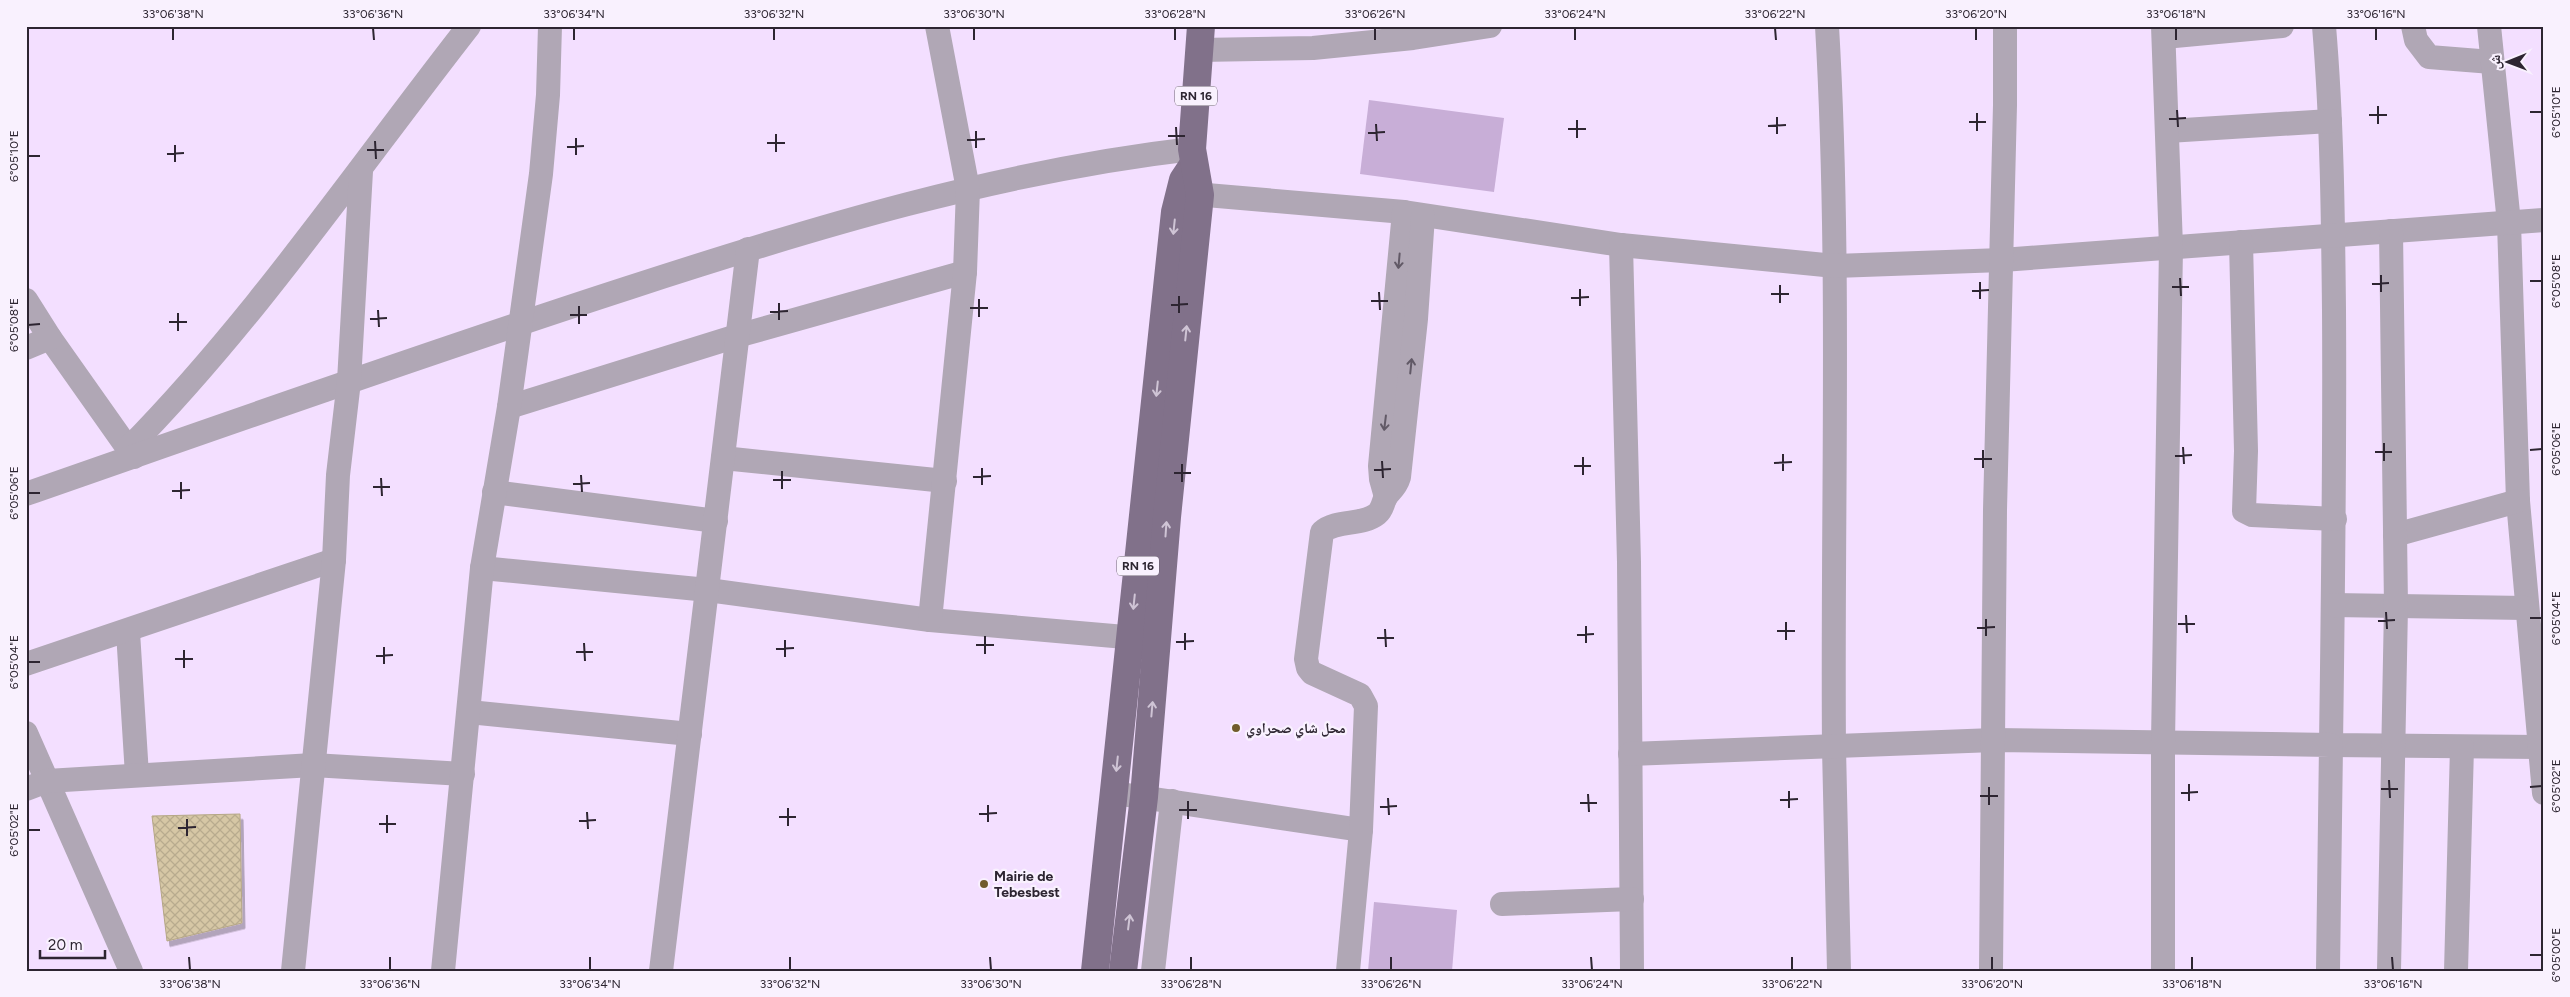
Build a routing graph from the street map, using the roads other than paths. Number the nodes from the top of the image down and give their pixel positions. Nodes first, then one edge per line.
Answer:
1 (469, 26) edge
2 (550, 26) edge
3 (937, 26) edge
4 (1490, 26) edge
5 (1827, 26) edge
6 (2004, 26) edge
7 (2282, 26) edge
8 (2324, 26) edge
9 (2413, 26) edge
10 (2489, 26) edge
11 (2164, 31) edge
12 (1200, 38) edge
13 (2492, 62) junction
14 (2330, 120) junction
15 (2168, 131) junction
16 (1192, 157) junction
17 (361, 171) junction
18 (968, 189) junction
19 (1189, 194) junction
20 (1413, 214) junction
21 (2544, 220) edge
22 (2508, 223) junction
23 (2391, 231) junction
24 (2334, 236) junction
25 (2241, 242) junction
26 (1621, 245) junction
27 (2171, 247) junction
28 (748, 249) junction
29 (2002, 260) junction
30 (1835, 266) junction
31 (965, 272) junction
32 (26, 300) edge
33 (521, 322) junction
34 (738, 336) junction
35 (50, 338) junction
36 (26, 348) edge
37 (348, 381) junction
38 (509, 406) junction
39 (130, 453) junction
40 (723, 458) junction
41 (946, 481) junction
42 (494, 492) junction
43 (26, 494) edge
44 (2518, 501) junction
45 (2335, 519) junction
46 (716, 521) junction
47 (2395, 535) junction
48 (334, 560) junction
49 (2533, 561) edge
50 (482, 568) junction
51 (708, 590) junction
52 (2333, 605) junction
53 (2396, 606) junction
54 (2526, 608) junction
55 (930, 620) junction
56 (128, 632) junction
57 (1130, 638) junction
58 (1158, 640) junction
59 (26, 664) edge
60 (469, 712) junction
61 (26, 733) edge
62 (690, 734) junction
63 (1994, 740) junction
64 (2163, 742) junction
65 (2331, 745) junction
66 (2392, 745) junction
67 (2462, 747) junction
68 (2539, 747) junction
69 (1834, 748) junction
70 (1630, 754) junction
71 (313, 765) junction
72 (463, 774) junction
73 (137, 775) junction
74 (36, 785) edge
75 (1114, 793) junction
76 (2544, 793) edge
77 (1144, 797) junction
78 (1172, 801) junction
79 (1361, 830) junction
80 (1632, 898) junction
81 (1502, 904) dead end
82 (131, 971) edge
83 (293, 971) edge
84 (443, 971) edge
85 (661, 971) edge
86 (1094, 971) edge
87 (1123, 971) edge
88 (1153, 971) edge
89 (1348, 971) edge
90 (1632, 971) edge
91 (1839, 971) edge
92 (1991, 971) edge
93 (2163, 971) edge
94 (2328, 971) edge
95 (2389, 971) edge
96 (2456, 971) edge

1 - 17 street
2 - 33 street
3 - 18 street
4 - 12 street
5 - 30 street
6 - 29 street
7 - 11 street
8 - 14 street
9 - 13 street
10 - 13 street
11 - 15 street
12 - 16 main road, RN 16
13 - 22 street
14 - 15 street
14 - 24 street
15 - 27 street
16 - 18 street
16 - 19 main road, RN 16
17 - 37 street
17 - 39 street
18 - 28 street
18 - 31 street
19 - 20 street
19 -> 57 main road, RN 16
58 -> 19 main road, RN 16
20 - 26 street
20 - 79 street
21 - 22 street
22 - 23 street
22 - 44 street
23 - 24 street
23 - 47 street
24 - 25 street
24 - 45 street
25 - 27 street
25 - 45 street
26 - 30 street
26 - 70 street
27 - 29 street
27 - 64 street
28 - 33 street
28 - 34 street
29 - 30 street
29 - 63 street
30 - 69 street
31 - 34 street
31 - 41 street
32 - 35 street
33 - 37 street
33 - 38 street
34 - 38 street
34 - 40 street
35 - 36 street
35 - 39 street
37 - 39 street
37 - 48 street
38 - 42 street
39 - 43 street
40 - 41 street
40 - 46 street
41 - 55 street
42 - 46 street
42 - 50 street
44 - 47 street
44 - 49 street
45 - 52 street
46 - 51 street
47 - 53 street
48 - 56 street
48 - 71 street
49 - 54 street
50 - 51 street
50 - 60 street
51 - 55 street
51 - 62 street
52 - 53 street
52 - 65 street
53 - 54 street
53 - 66 street
54 - 68 street
55 - 57 street
56 - 59 street
56 - 73 street
57 - 58 street
57 -> 75 main road, RN 16
77 -> 58 main road, RN 16
60 - 62 street
60 - 72 street
61 - 74 street
62 - 85 street
63 - 64 street
63 - 69 street
63 - 92 street
64 - 65 street
64 - 93 street
65 - 66 street
65 - 94 street
66 - 67 street
66 - 95 street
67 - 68 street
67 - 96 street
68 - 76 street
69 - 70 street
69 - 91 street
70 - 80 street
71 - 72 street
71 - 73 street
71 - 83 street
72 - 84 street
73 - 74 street
74 - 82 street
75 - 77 street
75 - 86 main road, RN 16
77 - 78 street
87 -> 77 main road, RN 16
78 - 79 street
78 - 88 street
79 - 89 street
80 - 81 street
80 - 90 street

